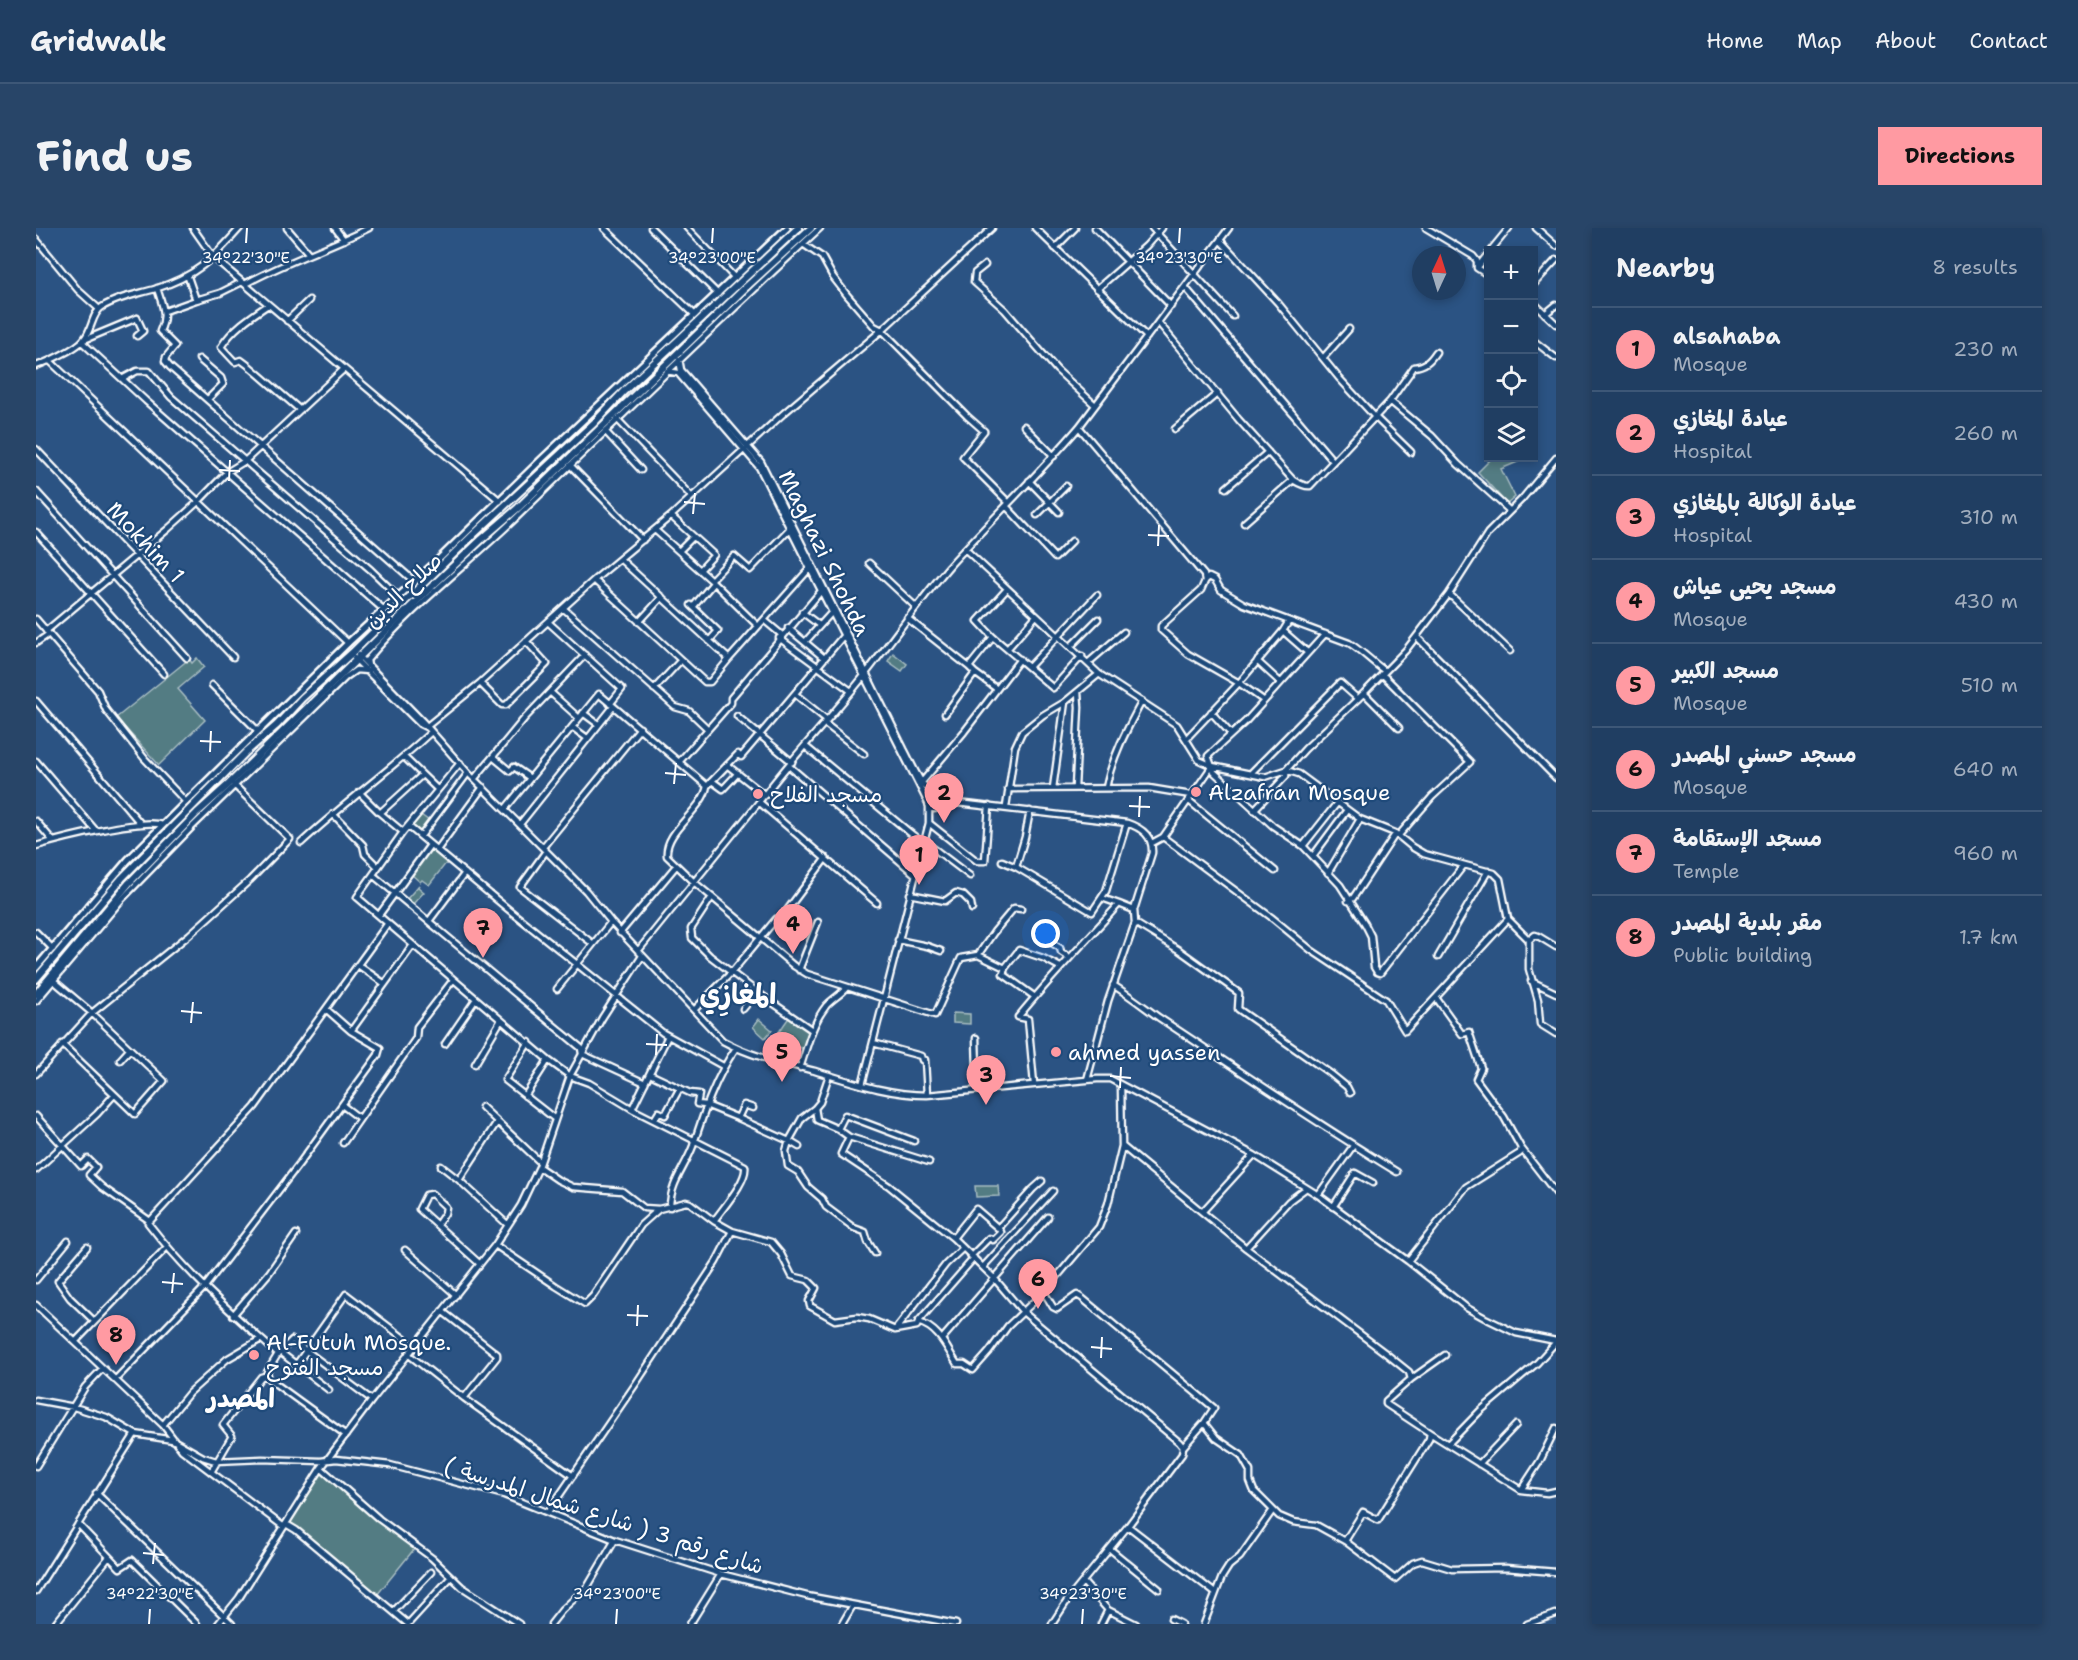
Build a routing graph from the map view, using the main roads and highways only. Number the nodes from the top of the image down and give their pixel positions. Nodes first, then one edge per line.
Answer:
1 (787, 228) edge
2 (798, 228) edge
3 (811, 228) edge
4 (657, 361) junction
5 (665, 370) junction
6 (594, 423) junction
7 (597, 430) junction
8 (537, 464) junction
9 (546, 466) junction
10 (436, 562) junction
11 (446, 562) junction
12 (189, 810) junction
13 (194, 816) junction
14 (36, 968) edge
15 (36, 979) edge
16 (36, 994) edge

1 - 8 main road
2 - 4 highway, صلاح الدين
3 - 5 highway, صلاح الدين
4 - 5 highway
4 - 6 highway, صلاح الدين
5 - 7 highway, صلاح الدين
6 - 7 highway
6 - 9 highway, صلاح الدين
7 - 13 highway, صلاح الدين
8 - 9 highway
8 - 10 main road
9 - 11 highway, صلاح الدين
10 - 11 highway
10 - 14 main road
11 - 12 highway, صلاح الدين
12 - 13 highway
12 - 15 highway, صلاح الدين
13 - 16 highway, صلاح الدين

